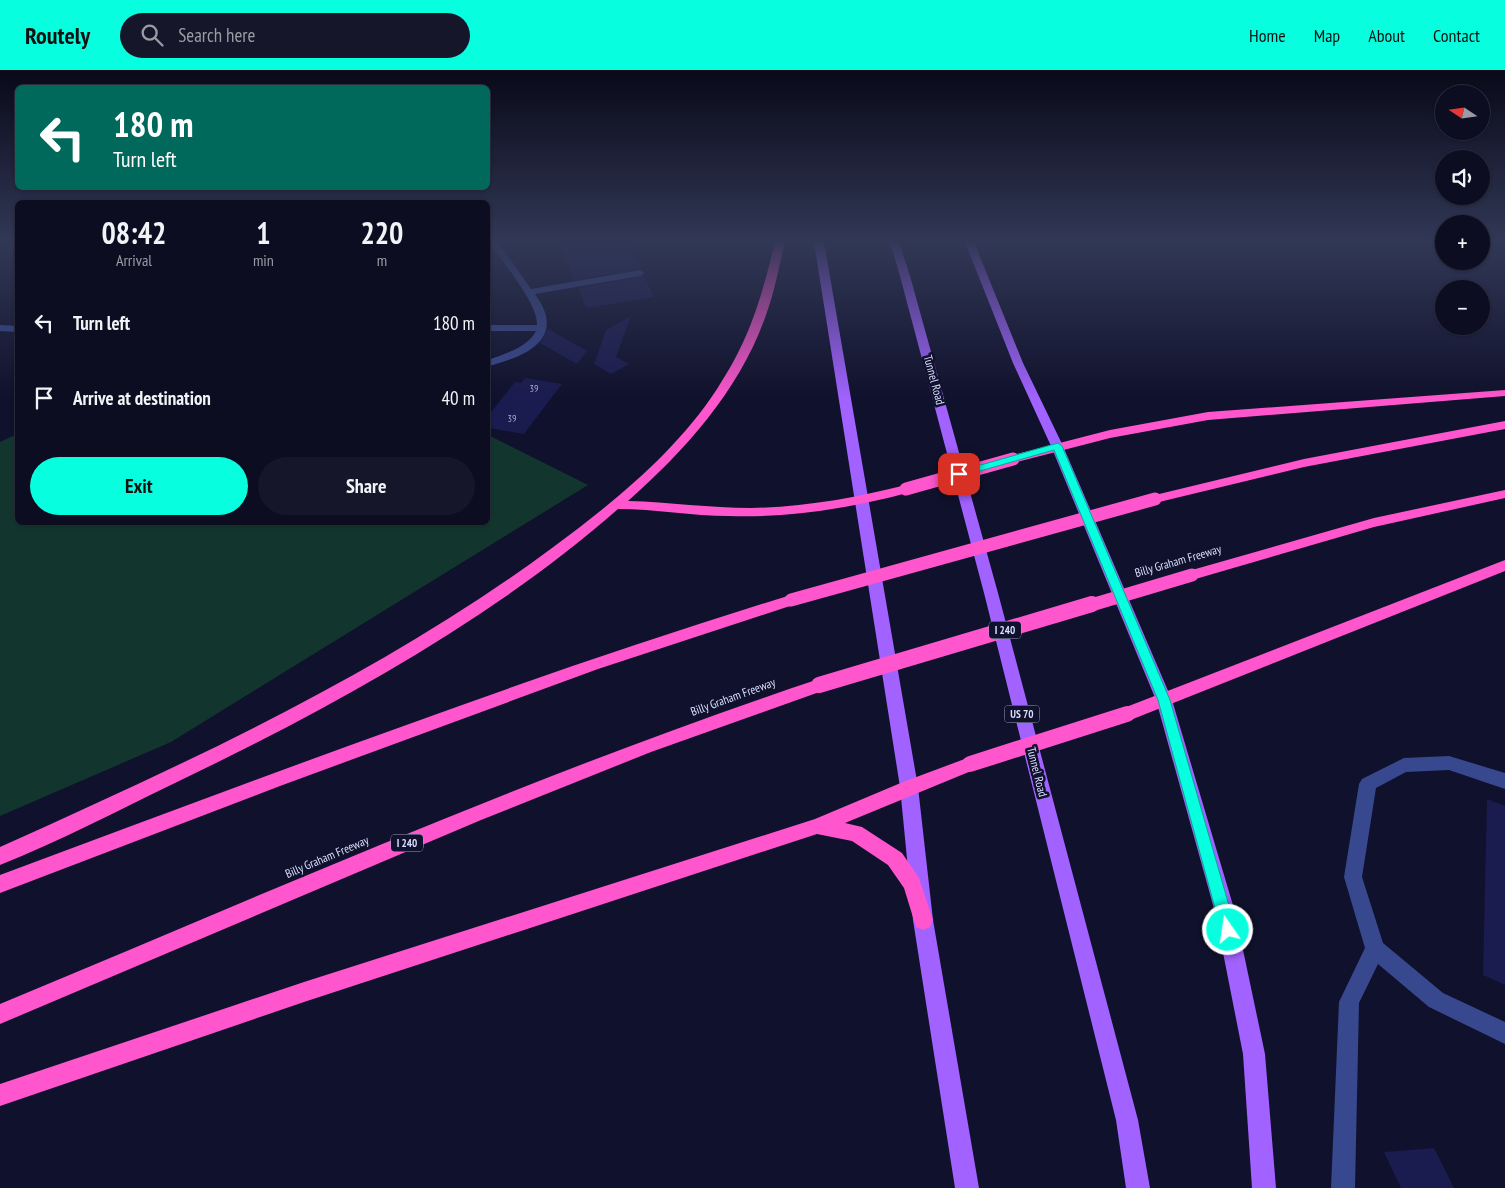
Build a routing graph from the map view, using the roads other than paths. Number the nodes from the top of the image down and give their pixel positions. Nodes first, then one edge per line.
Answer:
1 (529, 294) edge
2 (766, 294) edge
3 (828, 294) edge
4 (911, 294) edge
5 (990, 294) edge
6 (0, 328) edge
7 (490, 328) edge
8 (543, 328) junction
9 (15, 329) edge
10 (490, 362) edge
11 (1505, 393) edge
12 (1505, 424) edge
13 (1058, 446) junction
14 (1505, 494) edge
15 (862, 501) junction
16 (614, 505) junction
17 (1505, 565) edge
18 (1164, 700) junction
19 (1505, 780) edge
20 (909, 787) junction
21 (817, 826) junction
22 (0, 856) edge
23 (0, 884) edge
24 (923, 920) junction
25 (1375, 948) junction
26 (0, 1014) edge
27 (1505, 1033) edge
28 (0, 1095) edge
29 (967, 1188) edge
30 (1138, 1188) edge
31 (1264, 1188) edge
32 (1343, 1188) edge

1 - 8 street
2 - 16 highway
3 - 15 main road
4 - 30 main road, Tunnel Road / US 70
5 - 13 main road
6 - 9 street
7 - 8 street
8 - 10 street
11 - 13 highway
12 - 23 highway, bridge
13 - 15 highway, bridge
13 - 18 main road
14 - 26 highway, Billy Graham Freeway / I 240, bridge
15 - 16 highway
15 - 20 main road
16 - 22 highway
17 - 18 highway
18 - 20 highway, bridge
18 - 31 main road
19 - 25 street
20 - 21 highway
20 - 24 main road
21 - 24 highway
21 - 28 highway
24 - 29 main road
25 - 27 street
25 - 32 street

